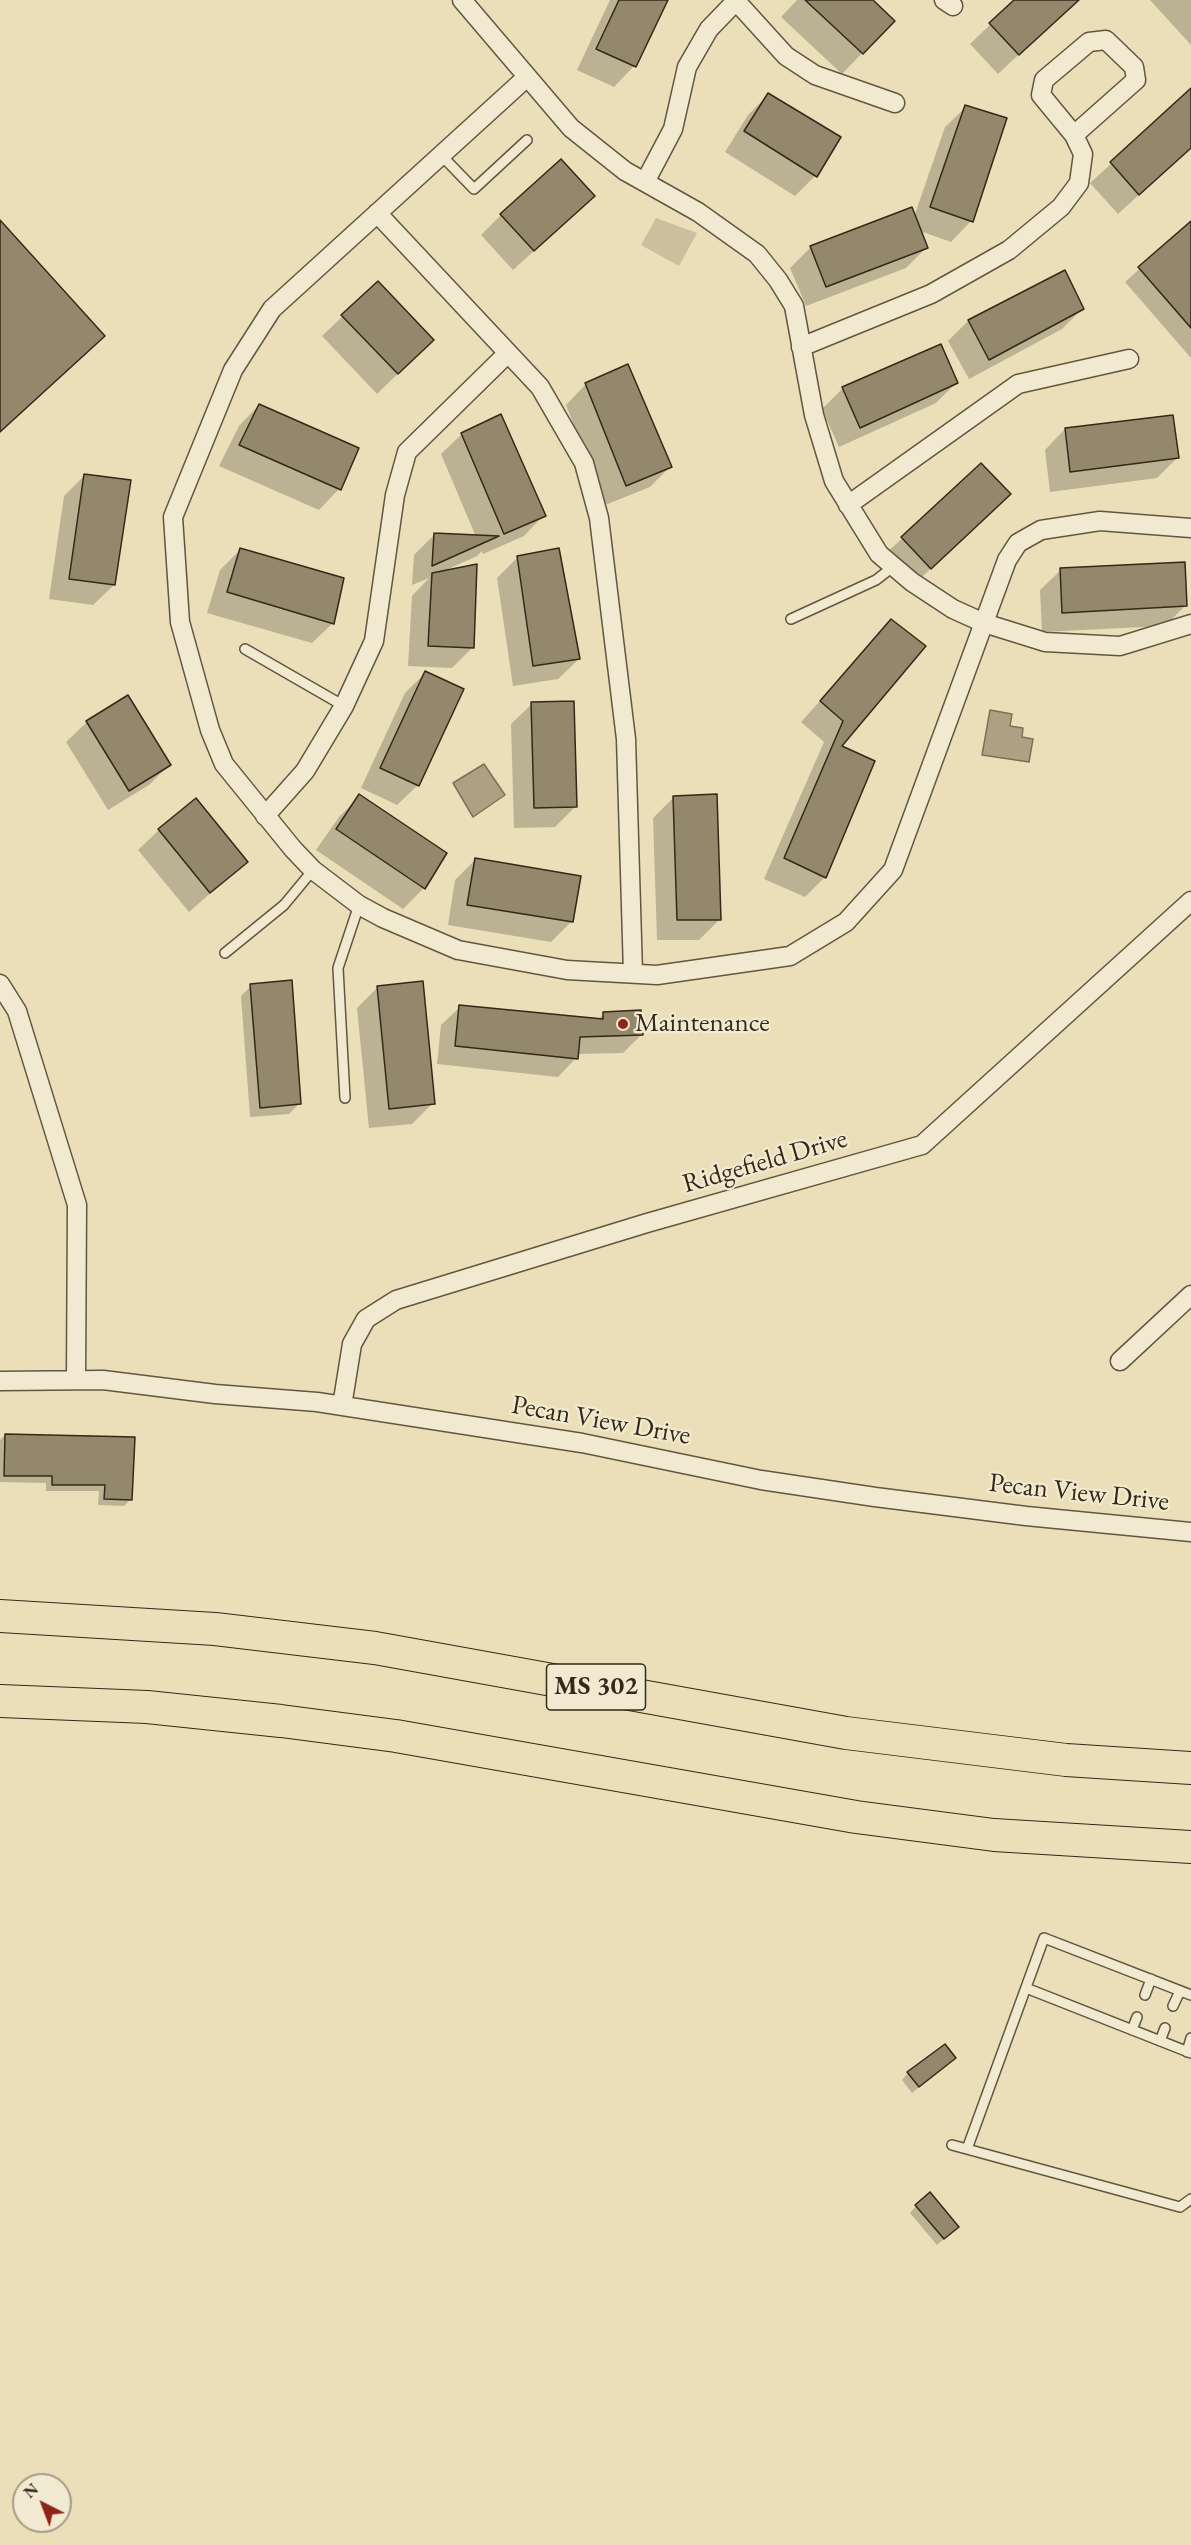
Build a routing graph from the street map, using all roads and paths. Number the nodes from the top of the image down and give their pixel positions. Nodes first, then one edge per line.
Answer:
1 (736, 1) edge
2 (467, 7) edge
3 (527, 76) junction
4 (895, 103) dead end
5 (1074, 135) junction
6 (527, 140) dead end
7 (441, 155) junction
8 (645, 182) junction
9 (377, 213) junction
10 (801, 347) junction
11 (508, 353) junction
12 (1129, 359) dead end
13 (848, 505) junction
14 (1191, 528) edge
15 (894, 566) junction
16 (791, 619) dead end
17 (984, 623) junction
18 (1191, 624) edge
19 (245, 649) dead end
20 (344, 706) junction
21 (265, 816) junction
22 (313, 870) junction
23 (1191, 901) edge
24 (359, 905) junction
25 (225, 953) dead end
26 (633, 973) junction
27 (0, 984) edge
28 (345, 1098) dead end
29 (1191, 1295) edge
30 (1120, 1361) dead end
31 (76, 1380) junction
32 (0, 1381) edge
33 (342, 1406) junction
34 (1191, 1532) edge
35 (0, 1616) edge
36 (0, 1701) edge
37 (1191, 1768) edge
38 (1191, 1847) edge
39 (1151, 1979) junction
40 (1026, 1988) junction
41 (1180, 1991) junction
42 (1145, 1995) dead end
43 (1191, 1995) edge
44 (1173, 2006) dead end
45 (1137, 2017) dead end
46 (1165, 2028) dead end
47 (1132, 2030) junction
48 (1191, 2038) edge
49 (1160, 2041) junction
50 (1189, 2052) edge
51 (952, 2145) dead end
52 (967, 2149) junction
53 (1191, 2199) edge

1 - 4 street
1 - 8 street
2 - 3 street
3 - 7 street
3 - 8 street
5 - 5 street
5 - 10 street
6 - 7 lane
7 - 9 street
8 - 10 street
9 - 11 street
9 - 21 street
10 - 13 street
11 - 20 street
11 - 26 street
12 - 13 street
13 - 15 street
14 - 17 street
15 - 16 lane
15 - 17 street
17 - 18 street
17 - 26 street
19 - 20 lane
20 - 21 street
21 - 22 street
22 - 24 street
22 - 25 lane
23 - 33 street, Ridgefield Drive
24 - 26 street
24 - 28 lane
27 - 31 street
29 - 30 street
31 - 32 street, Pecan View Drive
31 - 33 street, Pecan View Drive
33 - 34 street, Pecan View Drive
35 - 37 highway, MS 302
36 - 38 highway
39 - 40 lane
39 - 41 lane
39 - 42 lane
40 - 47 lane
40 - 52 lane
41 - 43 lane
41 - 44 lane
45 - 47 lane
46 - 49 lane
47 - 49 lane
48 - 50 lane
49 - 50 lane
51 - 52 lane
52 - 53 lane

